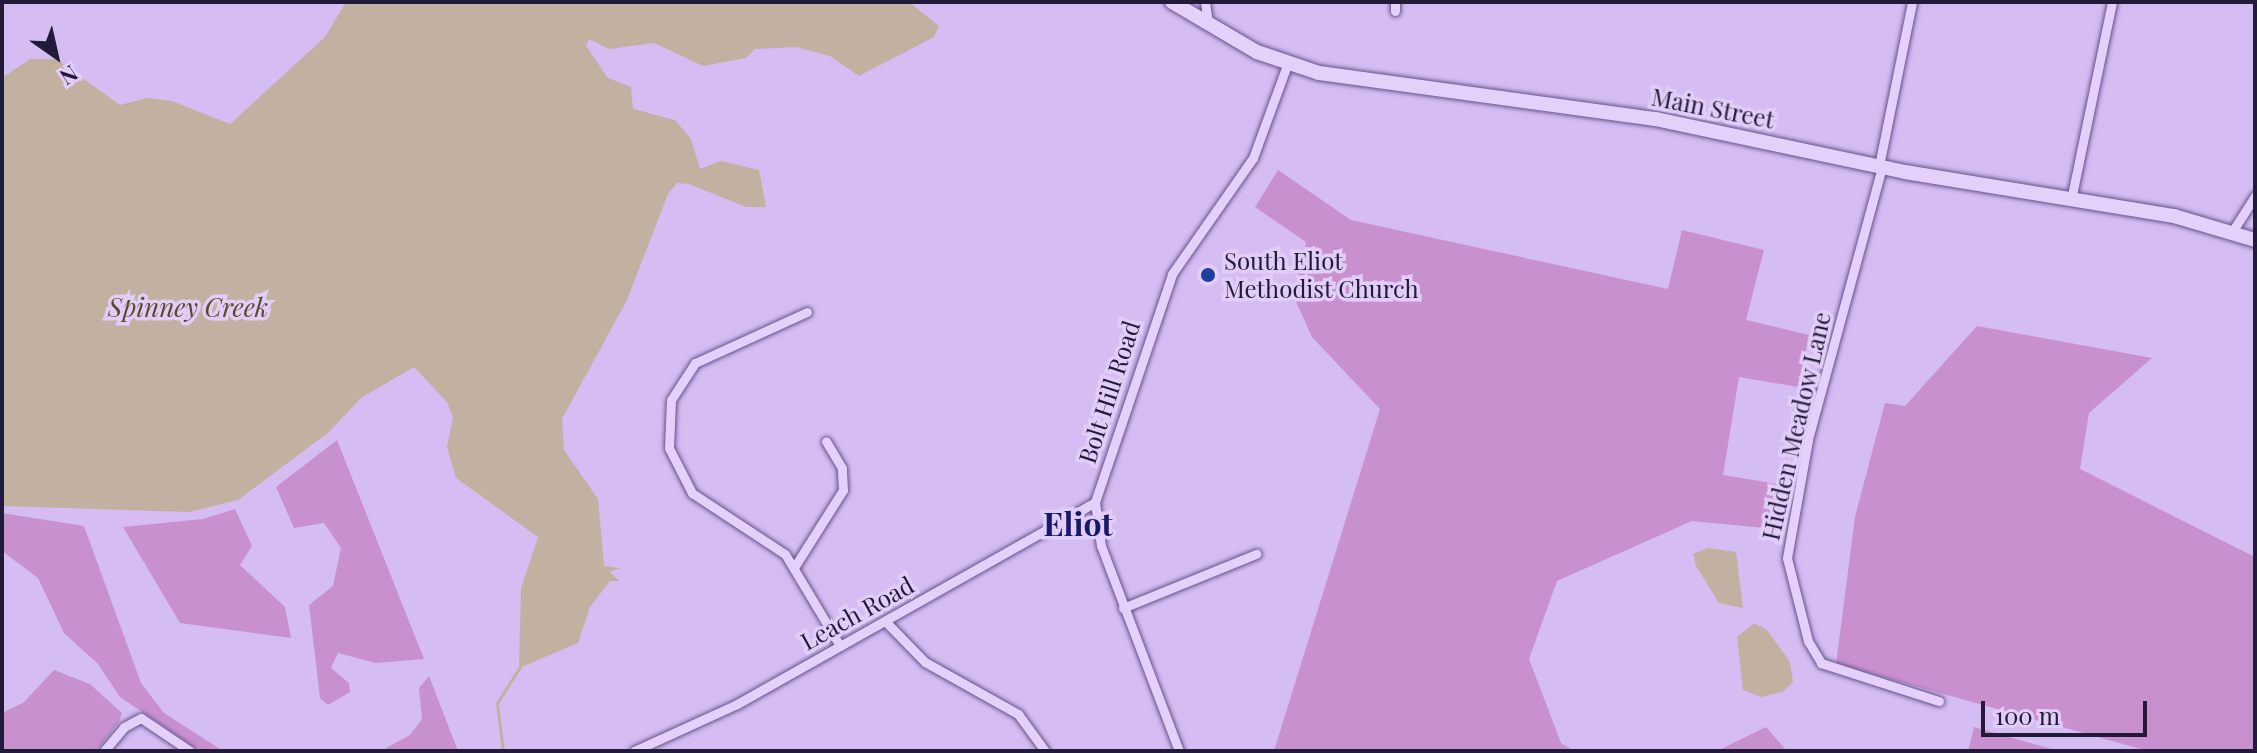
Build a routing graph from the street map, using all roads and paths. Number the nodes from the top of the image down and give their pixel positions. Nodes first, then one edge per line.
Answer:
1 (1172, 2) edge
2 (1205, 2) edge
3 (1912, 2) edge
4 (2112, 2) edge
5 (1208, 24) junction
6 (1287, 65) junction
7 (1880, 166) junction
8 (2255, 196) edge
9 (2071, 200) junction
10 (2232, 232) junction
11 (2255, 240) edge
12 (807, 312) dead end
13 (826, 441) dead end
14 (1095, 502) junction
15 (1256, 554) dead end
16 (795, 566) junction
17 (1123, 608) junction
18 (885, 621) junction
19 (840, 646) junction
20 (1939, 701) dead end
21 (104, 751) edge
22 (190, 751) edge
23 (634, 751) edge
24 (1045, 751) edge
25 (1179, 751) edge

1 - 5 main road, Main Street
2 - 5 street
3 - 7 street
4 - 9 street
5 - 6 main road, Main Street
6 - 7 main road, Main Street
6 - 14 street, Bolt Hill Road
7 - 9 main road, Main Street
7 - 20 street, Hidden Meadow Lane
8 - 10 street
9 - 10 main road, Main Street
10 - 11 main road, Main Street
12 - 16 street
13 - 16 street
14 - 17 street, Bolt Hill Road
14 - 18 street, Leach Road
15 - 17 street
16 - 19 street
17 - 25 street, Bolt Hill Road
18 - 19 street, Leach Road
18 - 24 street
19 - 23 street, Leach Road
21 - 22 street

